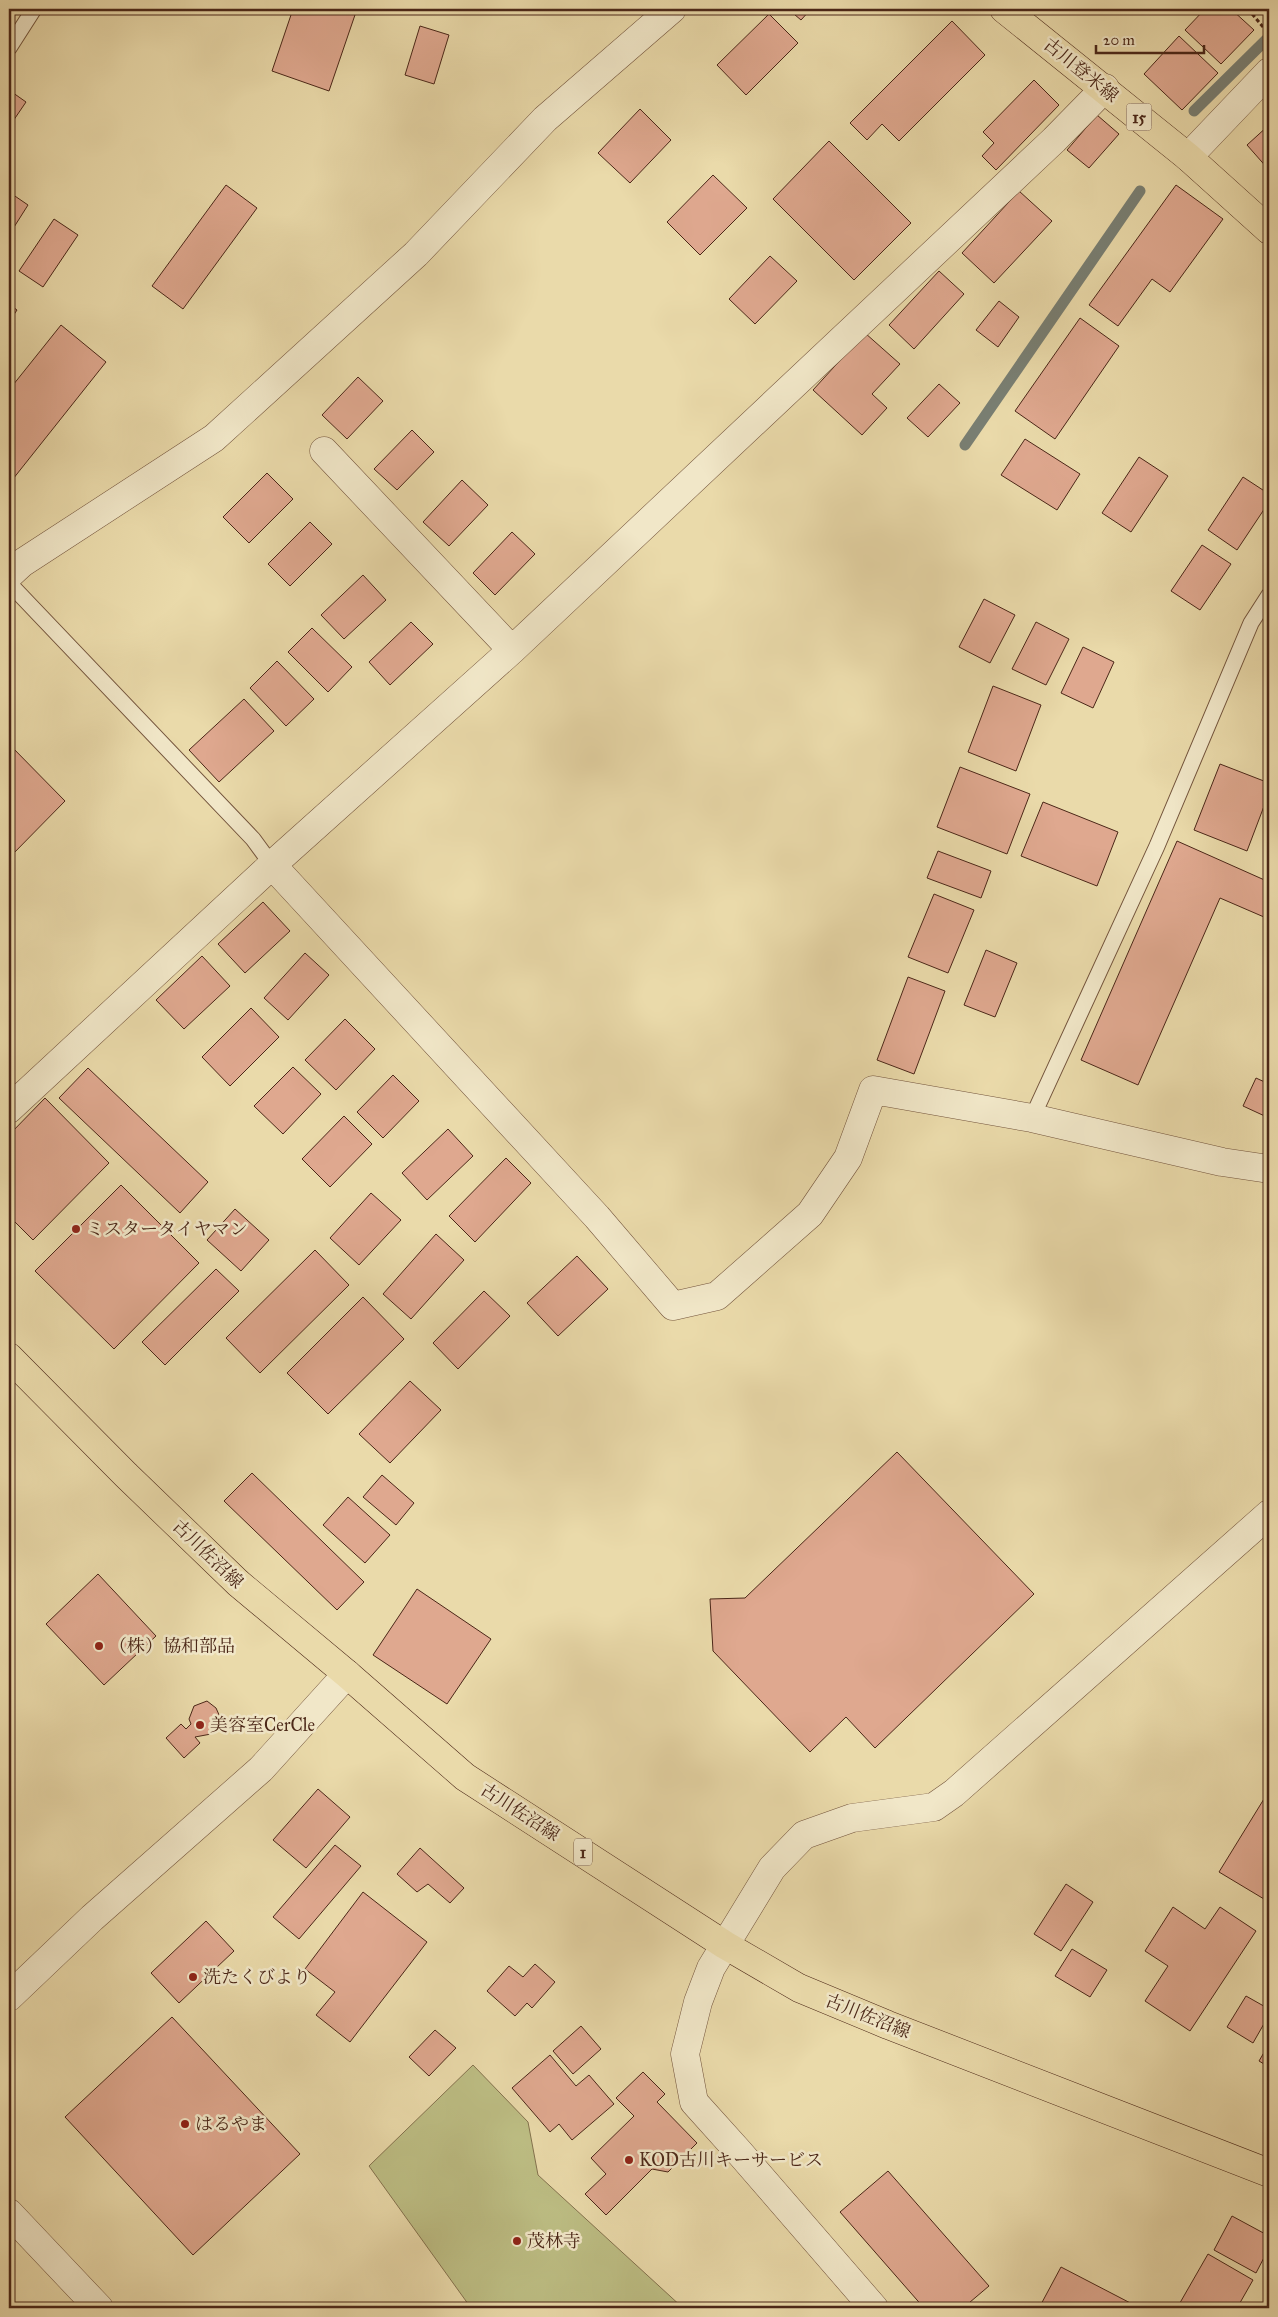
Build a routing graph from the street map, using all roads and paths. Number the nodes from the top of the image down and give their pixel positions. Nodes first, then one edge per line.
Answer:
1 (34, 9) edge
2 (672, 9) edge
3 (1004, 9) edge
4 (1248, 9) edge
5 (1269, 34) edge
6 (9, 48) edge
7 (1269, 72) edge
8 (1105, 88) junction
9 (1188, 157) junction
10 (1269, 230) edge
11 (324, 451) dead end
12 (9, 575) edge
13 (9, 583) edge
14 (1269, 595) edge
15 (512, 650) junction
16 (272, 865) junction
17 (9, 1109) edge
18 (1032, 1118) junction
19 (1269, 1170) edge
20 (9, 1357) edge
21 (1269, 1514) edge
22 (347, 1674) junction
23 (725, 1945) junction
24 (9, 1997) edge
25 (1269, 2173) edge
26 (9, 2212) edge
27 (99, 2308) edge
28 (874, 2308) edge

1 - 6 lane
2 - 12 street
3 - 8 main road, 古川登米線 / 15
4 - 5 path
7 - 9 street
8 - 9 main road, 古川登米線 / 15
8 - 15 street
9 - 10 main road, 古川登米線 / 15
11 - 15 street
13 - 16 lane
14 - 18 lane
15 - 16 street
16 - 17 street
16 - 18 street
18 - 19 street
20 - 22 main road, 古川佐沼線 / 1
21 - 23 street
22 - 23 main road, 古川佐沼線 / 1
22 - 24 street
23 - 25 main road, 古川佐沼線 / 1
23 - 28 street
26 - 27 street

